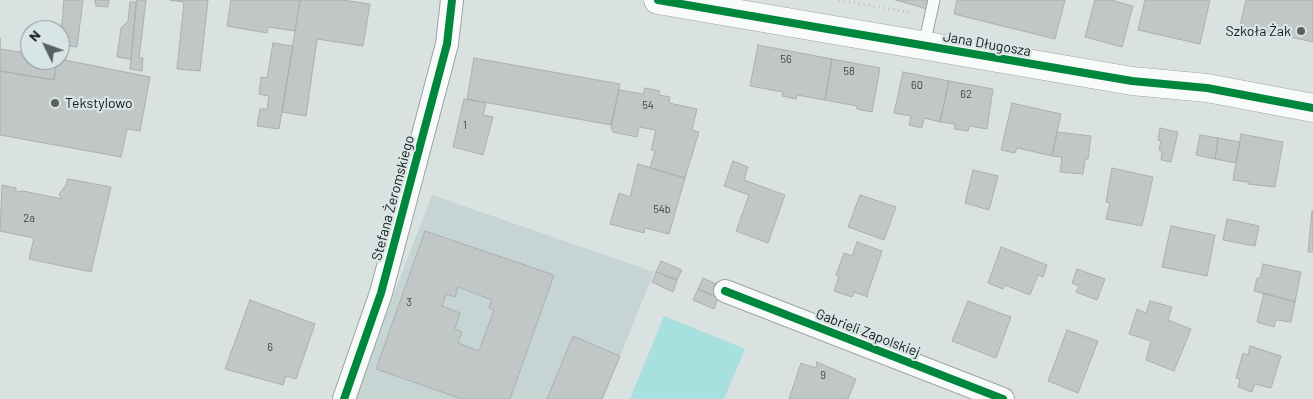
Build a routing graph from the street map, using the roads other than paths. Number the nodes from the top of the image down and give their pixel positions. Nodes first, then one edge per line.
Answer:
1 (452, 0) edge
2 (658, 0) edge
3 (934, 0) edge
4 (924, 45) junction
5 (1313, 108) edge
6 (724, 291) dead end
7 (344, 399) edge
8 (1003, 399) edge

1 - 7 street, Stefana Żeromskiego
2 - 4 street, Jana Długosza
3 - 4 lane
4 - 5 street, Jana Długosza
6 - 8 street, Gabrieli Zapolskiej

